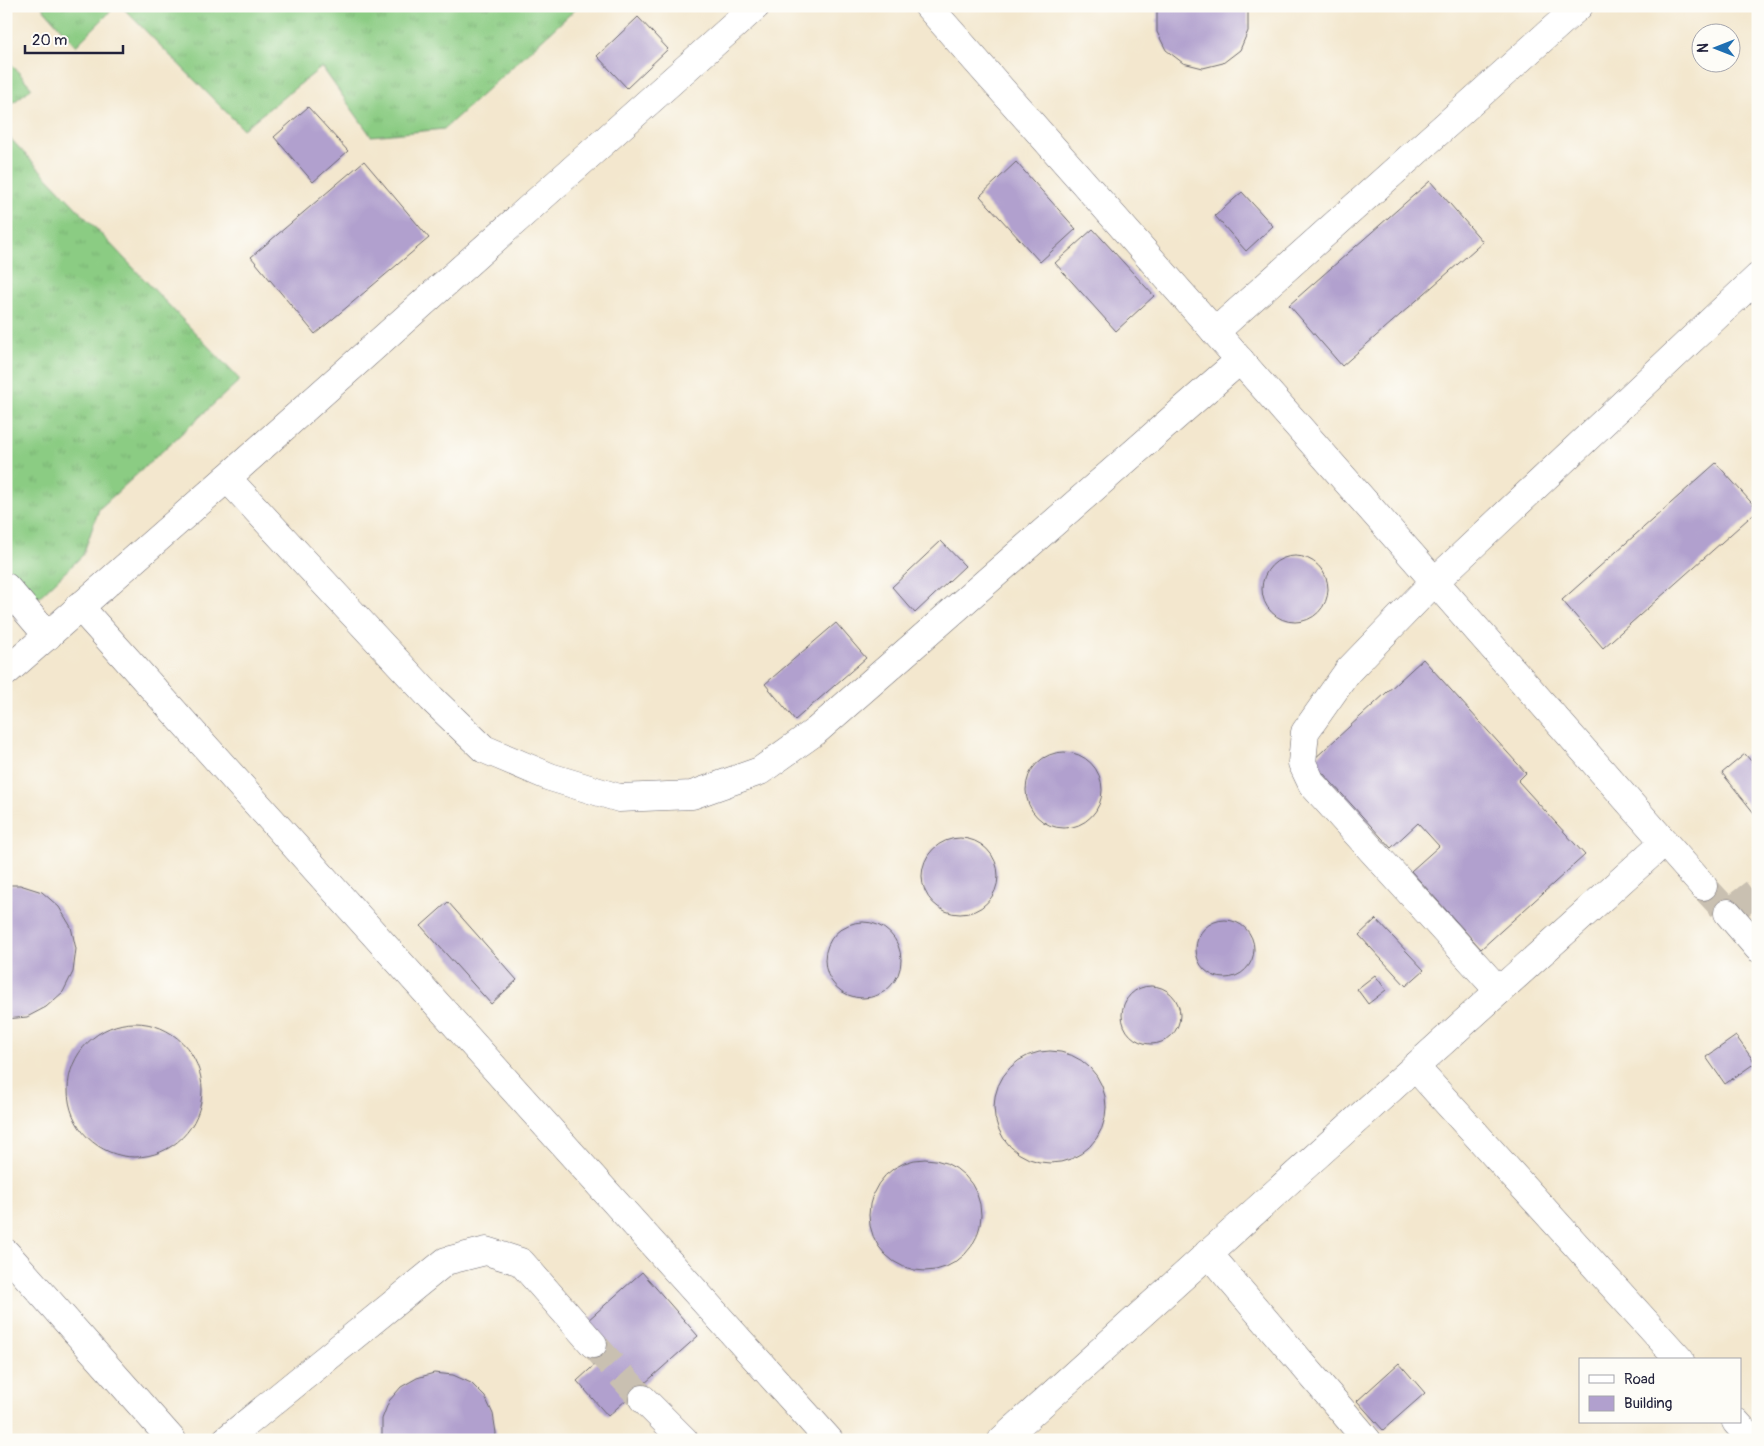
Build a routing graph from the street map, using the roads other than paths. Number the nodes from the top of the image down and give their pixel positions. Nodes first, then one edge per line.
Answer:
1 (756, 6) edge
2 (928, 6) edge
3 (1579, 6) edge
4 (1758, 276) edge
5 (1215, 332) junction
6 (1240, 360) junction
7 (227, 478) junction
8 (1435, 581) junction
9 (6, 586) edge
10 (79, 606) junction
11 (48, 636) junction
12 (6, 672) edge
13 (1664, 842) junction
14 (1703, 886) tunnel mouth
15 (1728, 913) dead end
16 (1758, 948) edge
17 (1499, 991) junction
18 (1415, 1067) junction
19 (6, 1253) edge
20 (1208, 1253) junction
21 (594, 1344) tunnel mouth
22 (1678, 1358) edge
23 (643, 1399) tunnel mouth
24 (1738, 1424) edge
25 (172, 1440) edge
26 (226, 1440) edge
27 (684, 1440) edge
28 (829, 1440) edge
29 (1002, 1440) edge
30 (1368, 1440) edge
31 (1752, 1440) edge

1 - 7 lane
2 - 5 lane
3 - 5 lane
4 - 8 lane
5 - 6 lane
6 - 7 lane
6 - 8 lane
7 - 10 lane
8 - 13 lane
8 - 17 lane
9 - 11 lane
10 - 11 lane
10 - 28 lane
11 - 12 lane
13 - 14 lane
13 - 17 lane
15 - 16 lane
17 - 18 lane
18 - 20 lane
18 - 22 lane
19 - 25 lane
20 - 29 lane
20 - 30 lane
21 - 26 lane
23 - 27 lane
24 - 31 lane

